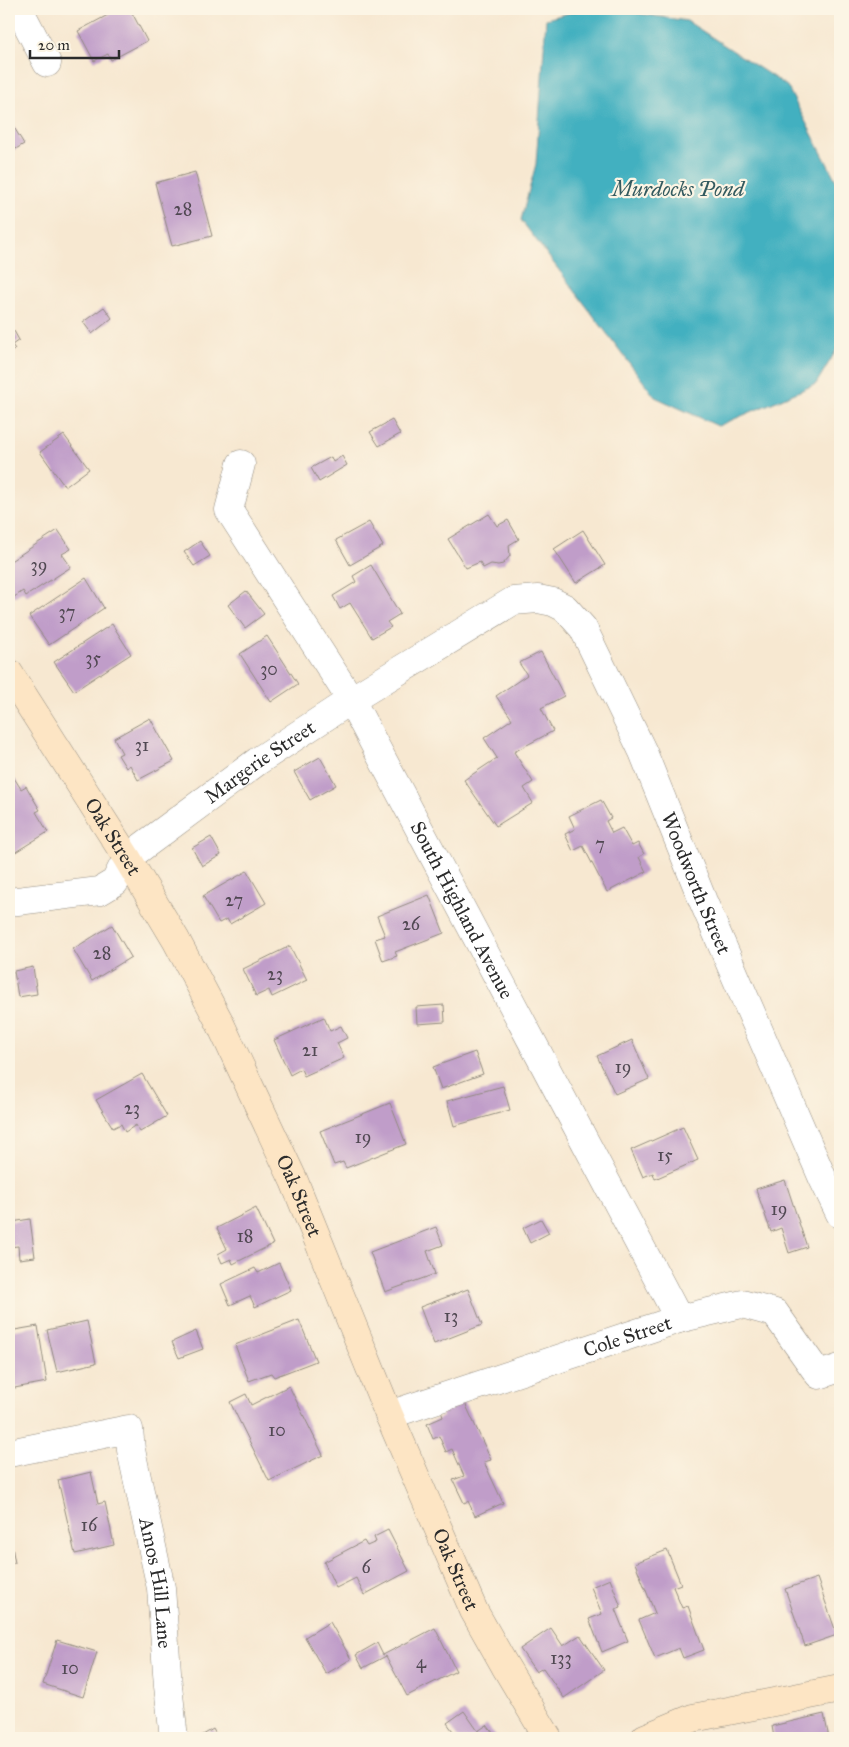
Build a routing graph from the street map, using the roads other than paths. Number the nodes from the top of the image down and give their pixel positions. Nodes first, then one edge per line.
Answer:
1 (18, 9) edge
2 (47, 63) dead end
3 (241, 464) dead end
4 (513, 601) joint
5 (9, 673) edge
6 (351, 700) junction
7 (127, 858) junction
8 (9, 902) edge
9 (840, 1214) edge
10 (679, 1320) junction
11 (840, 1368) edge
12 (389, 1415) junction
13 (9, 1453) edge
14 (840, 1689) edge
15 (174, 1738) edge
16 (548, 1738) edge
17 (645, 1738) edge

1 - 2 street
3 - 6 street, South Highland Avenue
4 - 6 street, Margerie Street
4 - 9 street, Woodworth Street
5 - 7 main road, Oak Street
6 - 7 street, Margerie Street
6 - 10 street, South Highland Avenue
7 - 8 street, Margerie Street
7 - 12 main road, Oak Street
10 - 11 street, Cole Street
10 - 12 street, Cole Street
12 - 16 main road, Oak Street
13 - 15 street, Amos Hill Lane
14 - 17 main road

